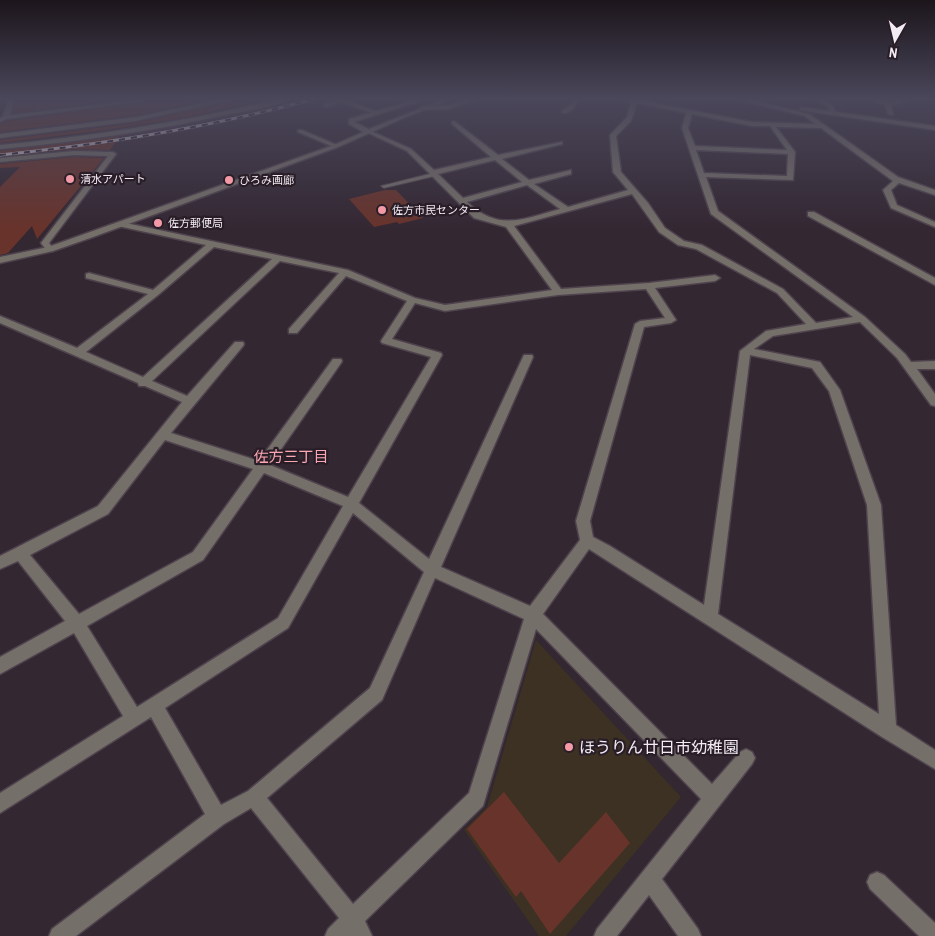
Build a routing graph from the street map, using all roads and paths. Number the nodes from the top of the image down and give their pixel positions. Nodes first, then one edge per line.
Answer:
1 (43, 142) edge
2 (325, 142) edge
3 (341, 142) edge
4 (390, 142) edge
5 (477, 142) edge
6 (614, 142) edge
7 (690, 142) edge
8 (784, 142) edge
9 (844, 142) edge
10 (560, 143) dead end
11 (333, 145) junction
12 (0, 147) edge
13 (692, 148) junction
14 (792, 152) junction
15 (497, 158) junction
16 (0, 160) edge
17 (568, 172) dead end
18 (432, 174) junction
19 (701, 175) junction
20 (898, 180) junction
21 (528, 183) junction
22 (384, 186) dead end
23 (634, 192) junction
24 (935, 193) edge
25 (461, 201) junction
26 (566, 210) junction
27 (811, 214) dead end
28 (121, 224) junction
29 (510, 225) junction
30 (935, 225) edge
31 (212, 244) junction
32 (50, 249) junction
33 (279, 256) junction
34 (2, 262) edge
35 (345, 272) junction
36 (89, 276) dead end
37 (716, 278) dead end
38 (935, 282) edge
39 (650, 286) junction
40 (558, 292) junction
41 (155, 293) junction
42 (412, 300) junction
43 (0, 319) edge
44 (862, 319) junction
45 (814, 326) junction
46 (293, 331) dead end
47 (239, 344) dead end
48 (744, 351) junction
49 (78, 353) junction
50 (528, 357) dead end
51 (337, 361) dead end
52 (935, 365) edge
53 (908, 366) junction
54 (143, 383) junction
55 (189, 402) junction
56 (935, 402) edge
57 (164, 435) junction
58 (262, 467) junction
59 (351, 504) junction
60 (588, 542) junction
61 (20, 553) junction
62 (0, 563) edge
63 (432, 570) junction
64 (533, 615) junction
65 (710, 617) junction
66 (76, 624) junction
67 (0, 666) edge
68 (154, 705) junction
69 (134, 718) junction
70 (888, 730) junction
71 (746, 758) dead end
72 (935, 760) edge
73 (254, 797) junction
74 (713, 798) junction
75 (0, 804) edge
76 (217, 817) junction
77 (650, 879) junction
78 (877, 882) dead end
79 (358, 928) edge
80 (59, 936) edge
81 (335, 936) edge
82 (604, 936) edge
83 (691, 936) edge
84 (934, 936) edge

1 - 12 street
2 - 11 street
3 - 11 street
4 - 18 street
5 - 15 street
6 - 23 street
7 - 13 street
8 - 14 street
9 - 20 street
10 - 15 street
11 - 28 street
13 - 14 street
13 - 19 street
14 - 19 street
15 - 18 street
15 - 21 street
16 - 32 street
17 - 21 street
18 - 22 lane
18 - 25 street
19 - 44 street
20 - 24 street
20 - 30 street
21 - 25 street
21 - 26 street
23 - 26 street
23 - 45 street
25 - 29 street
26 - 29 street
27 - 38 street
28 - 31 street
28 - 32 street
29 - 40 street
31 - 33 street
31 - 41 street
32 - 34 street
33 - 35 street
33 - 54 street
35 - 42 street
35 - 46 street
36 - 41 street
37 - 39 street
39 - 40 street
39 - 60 street
40 - 42 street
41 - 49 street
42 - 59 street
43 - 49 street
44 - 45 street
44 - 53 street
45 - 48 street
47 - 55 street
48 - 65 street
48 - 70 street
49 - 54 street
50 - 63 street
51 - 58 street
52 - 53 street
53 - 56 street
54 - 55 street
55 - 57 street
57 - 58 street
57 - 61 street
58 - 59 street
58 - 66 street
59 - 63 street
59 - 68 street
60 - 64 street
60 - 65 street
61 - 62 street
61 - 66 street
63 - 64 street
63 - 73 street
64 - 74 street
64 - 79 street
65 - 70 street
66 - 67 street
66 - 69 street
68 - 69 street
68 - 76 street
69 - 75 street
70 - 72 street
71 - 74 street
73 - 76 street
73 - 79 street
74 - 77 street
76 - 80 street
77 - 82 street
77 - 83 street
78 - 84 street
79 - 81 street

